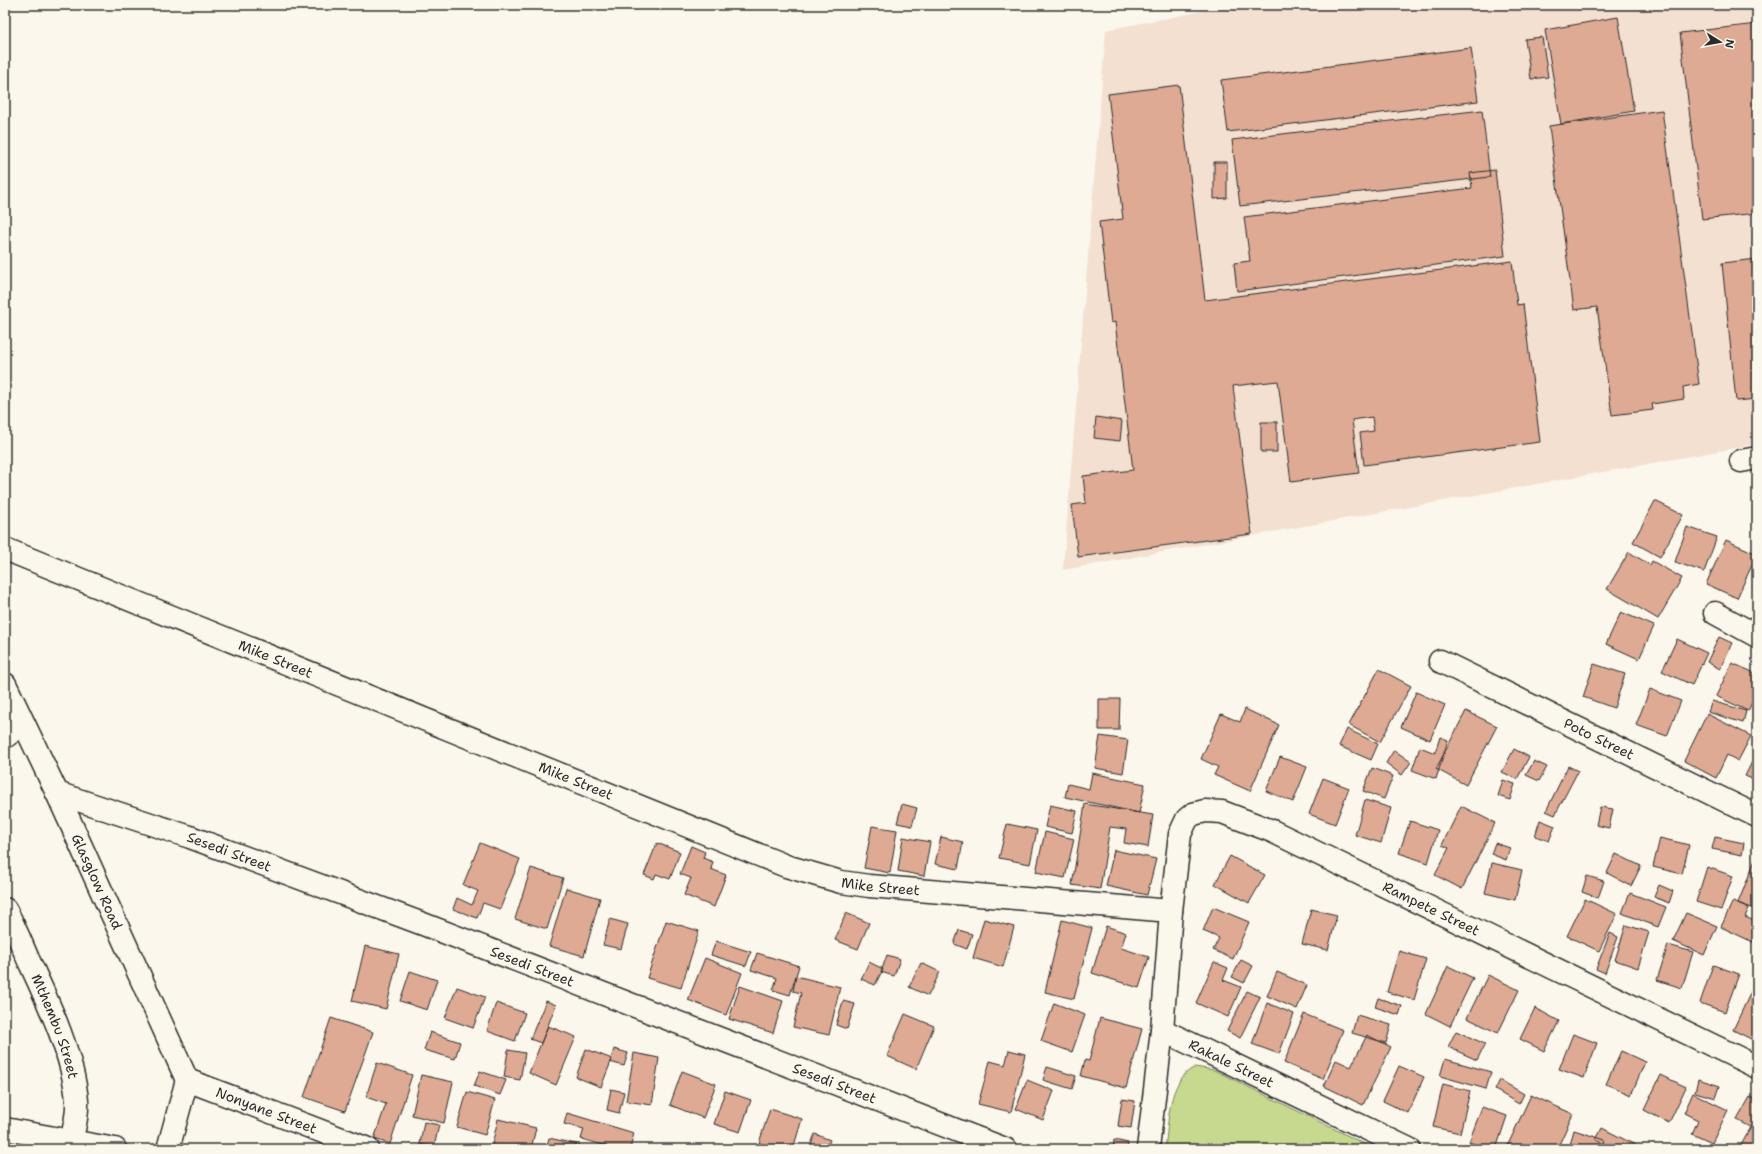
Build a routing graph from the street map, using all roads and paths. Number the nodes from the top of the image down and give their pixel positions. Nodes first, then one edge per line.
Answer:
1 (5, 549) edge
2 (1715, 613) dead end
3 (1757, 636) edge
4 (1440, 661) dead end
5 (5, 684) edge
6 (23, 722) junction
7 (5, 737) edge
8 (57, 793) junction
9 (1757, 816) edge
10 (5, 909) edge
11 (1171, 911) junction
12 (1162, 1030) junction
13 (1757, 1067) edge
14 (187, 1080) junction
15 (5, 1129) edge
16 (70, 1145) edge
17 (115, 1149) edge
18 (168, 1149) edge
19 (368, 1149) edge
20 (1005, 1149) edge
21 (1148, 1149) edge
22 (1409, 1149) edge

1 - 11 street, Mike Street
2 - 3 street
4 - 9 street, Poto Street
5 - 6 street, Glasglow Road
6 - 7 street
6 - 8 street, Glasglow Road
8 - 14 street, Glasglow Road
8 - 20 street, Sesedi Street
10 - 16 street, Mthembu Street
11 - 12 street
11 - 13 street, Rampete Street
12 - 21 street
12 - 22 street, Rakale Street
14 - 18 street
14 - 19 street, Nonyane Street
15 - 16 street
16 - 17 street

